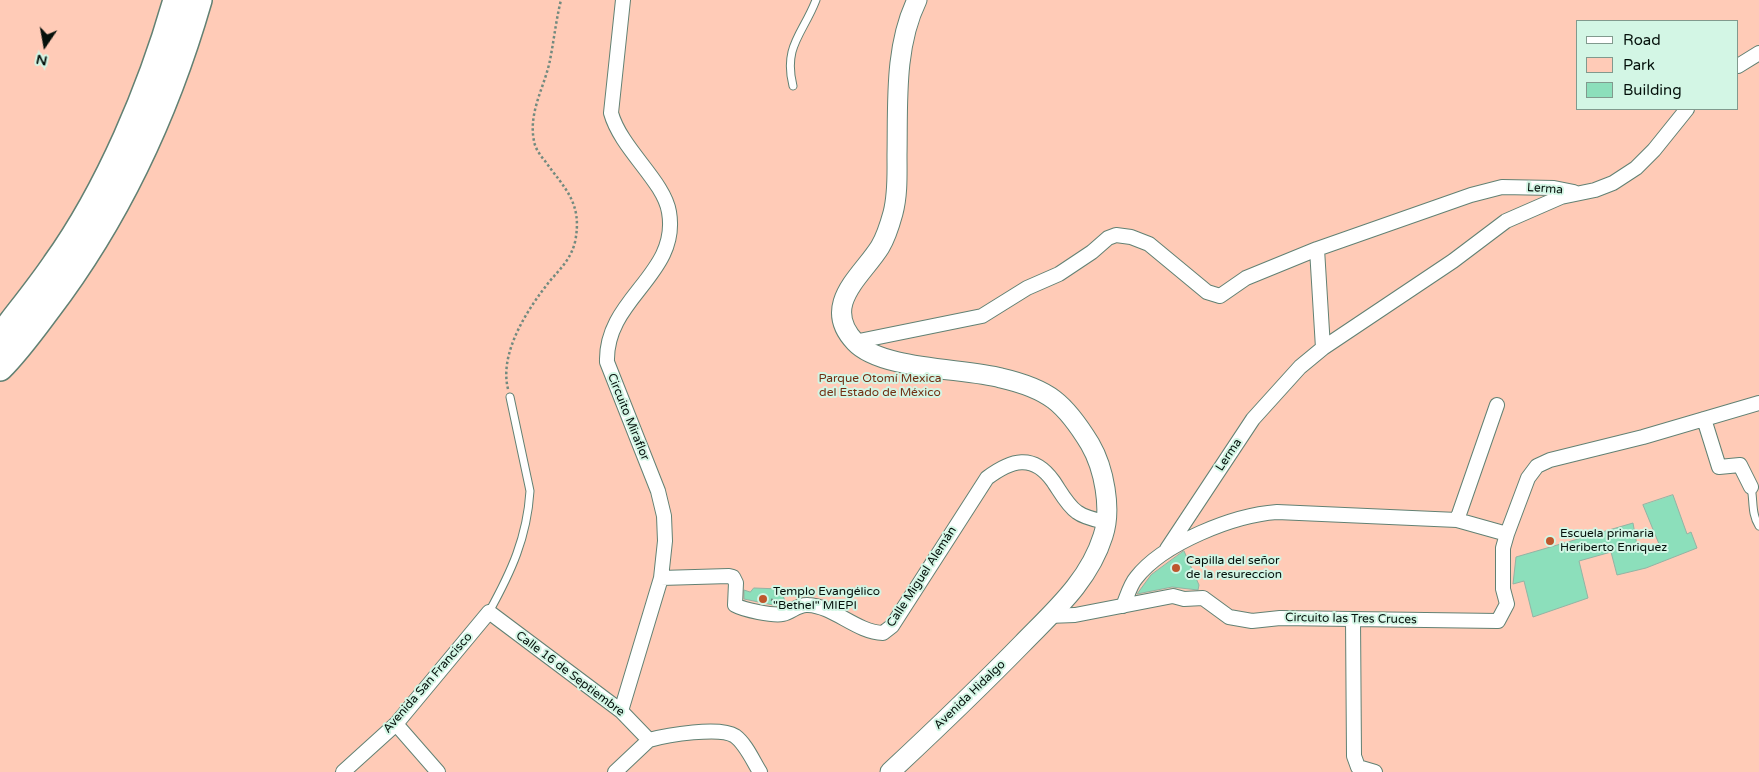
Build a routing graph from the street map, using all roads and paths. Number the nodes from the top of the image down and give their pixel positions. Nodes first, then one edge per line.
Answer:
1 (176, 0) edge
2 (199, 0) edge
3 (561, 0) edge
4 (622, 0) edge
5 (816, 0) edge
6 (917, 0) edge
7 (1759, 53) edge
8 (1739, 65) edge
9 (793, 86) dead end
10 (1686, 110) edge
11 (1580, 193) junction
12 (1316, 249) junction
13 (0, 337) edge
14 (854, 342) junction
15 (1323, 348) junction
16 (0, 368) edge
17 (510, 397) joint
18 (1759, 403) edge
19 (1497, 405) dead end
20 (1704, 420) junction
21 (1751, 487) joint
22 (1457, 520) junction
23 (1106, 522) junction
24 (1759, 526) edge
25 (1507, 534) junction
26 (1167, 549) junction
27 (661, 578) junction
28 (1123, 606) junction
29 (488, 612) junction
30 (1048, 616) junction
31 (1353, 619) junction
32 (620, 711) junction
33 (396, 724) junction
34 (649, 740) junction
35 (344, 772) edge
36 (438, 772) edge
37 (616, 772) edge
38 (760, 772) edge
39 (890, 772) edge
40 (1375, 772) edge

1 - 13 highway
2 - 16 highway
3 - 17 path
4 - 27 street, Circuito Miraflor
5 - 9 lane
6 - 14 main road
7 - 8 street
10 - 11 street
11 - 12 street, Lerma
11 - 15 street, Lerma
12 - 14 street, Lerma
12 - 15 street
14 - 23 main road
15 - 26 street, Lerma
17 - 29 lane
18 - 20 street, Circuito las Tres Cruces
19 - 22 street
20 - 21 street
20 - 25 street, Circuito las Tres Cruces
21 - 24 lane
22 - 25 street
22 - 26 street
23 - 27 street, Calle Miguel Alemán
23 - 30 main road, Avenida Hidalgo
25 - 31 street, Circuito las Tres Cruces
26 - 28 street
27 - 32 street, Circuito Miraflor
28 - 30 street, Circuito las Tres Cruces
28 - 31 street, Circuito las Tres Cruces
29 - 32 street, Calle 16 de Septiembre
29 - 33 street, Avenida San Francisco
30 - 39 main road, Avenida Hidalgo
31 - 40 street
32 - 34 street, Calle 16 de Septiembre
33 - 35 street, Avenida San Francisco
33 - 36 street
34 - 37 street
34 - 38 street

